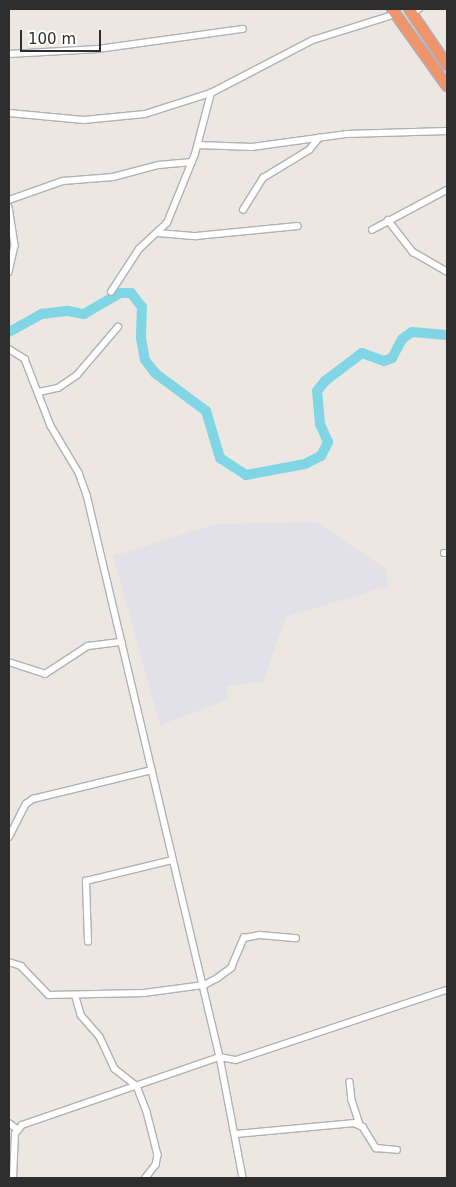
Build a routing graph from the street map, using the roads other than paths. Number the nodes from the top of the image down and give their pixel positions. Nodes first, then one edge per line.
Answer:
1 (413, 10) edge
2 (394, 11) edge
3 (243, 29) dead end
4 (9, 54) edge
5 (447, 65) edge
6 (447, 86) edge
7 (211, 93) junction
8 (9, 113) edge
9 (447, 131) edge
10 (319, 138) junction
11 (198, 145) junction
12 (192, 162) junction
13 (447, 190) edge
14 (9, 200) edge
15 (9, 207) edge
16 (243, 210) dead end
17 (388, 220) junction
18 (298, 226) dead end
19 (372, 230) dead end
20 (158, 233) junction
21 (9, 272) edge
22 (447, 272) edge
23 (111, 292) dead end
24 (118, 327) dead end
25 (9, 349) edge
26 (39, 392) junction
27 (122, 642) junction
28 (9, 662) edge
29 (152, 770) junction
30 (9, 837) edge
31 (172, 860) junction
32 (296, 938) dead end
33 (88, 942) dead end
34 (9, 962) edge
35 (204, 985) junction
36 (447, 990) edge
37 (76, 996) junction
38 (220, 1057) junction
39 (350, 1082) dead end
40 (137, 1086) junction
41 (9, 1123) edge
42 (360, 1124) junction
43 (17, 1129) junction
44 (236, 1134) junction
45 (397, 1150) dead end
46 (13, 1178) edge
47 (146, 1178) edge
48 (244, 1178) edge

1 - 5 highway
2 - 6 highway
2 - 7 street
3 - 4 street
7 - 8 street
7 - 11 street
9 - 10 street
10 - 11 street
10 - 16 street
11 - 12 street
12 - 14 street
12 - 20 street
13 - 17 street
15 - 21 street
17 - 19 street
17 - 22 street
18 - 20 street
20 - 23 street
24 - 26 street
25 - 26 street
26 - 27 street
27 - 28 street
27 - 29 street
29 - 30 street
29 - 31 street
31 - 33 street
31 - 35 street
32 - 35 street
34 - 37 street
35 - 37 street
35 - 38 street
36 - 38 street
37 - 40 street
38 - 40 street
38 - 44 street
39 - 42 street
40 - 43 street
40 - 47 street
41 - 43 street
42 - 44 street
42 - 45 street
43 - 46 street
44 - 48 street

